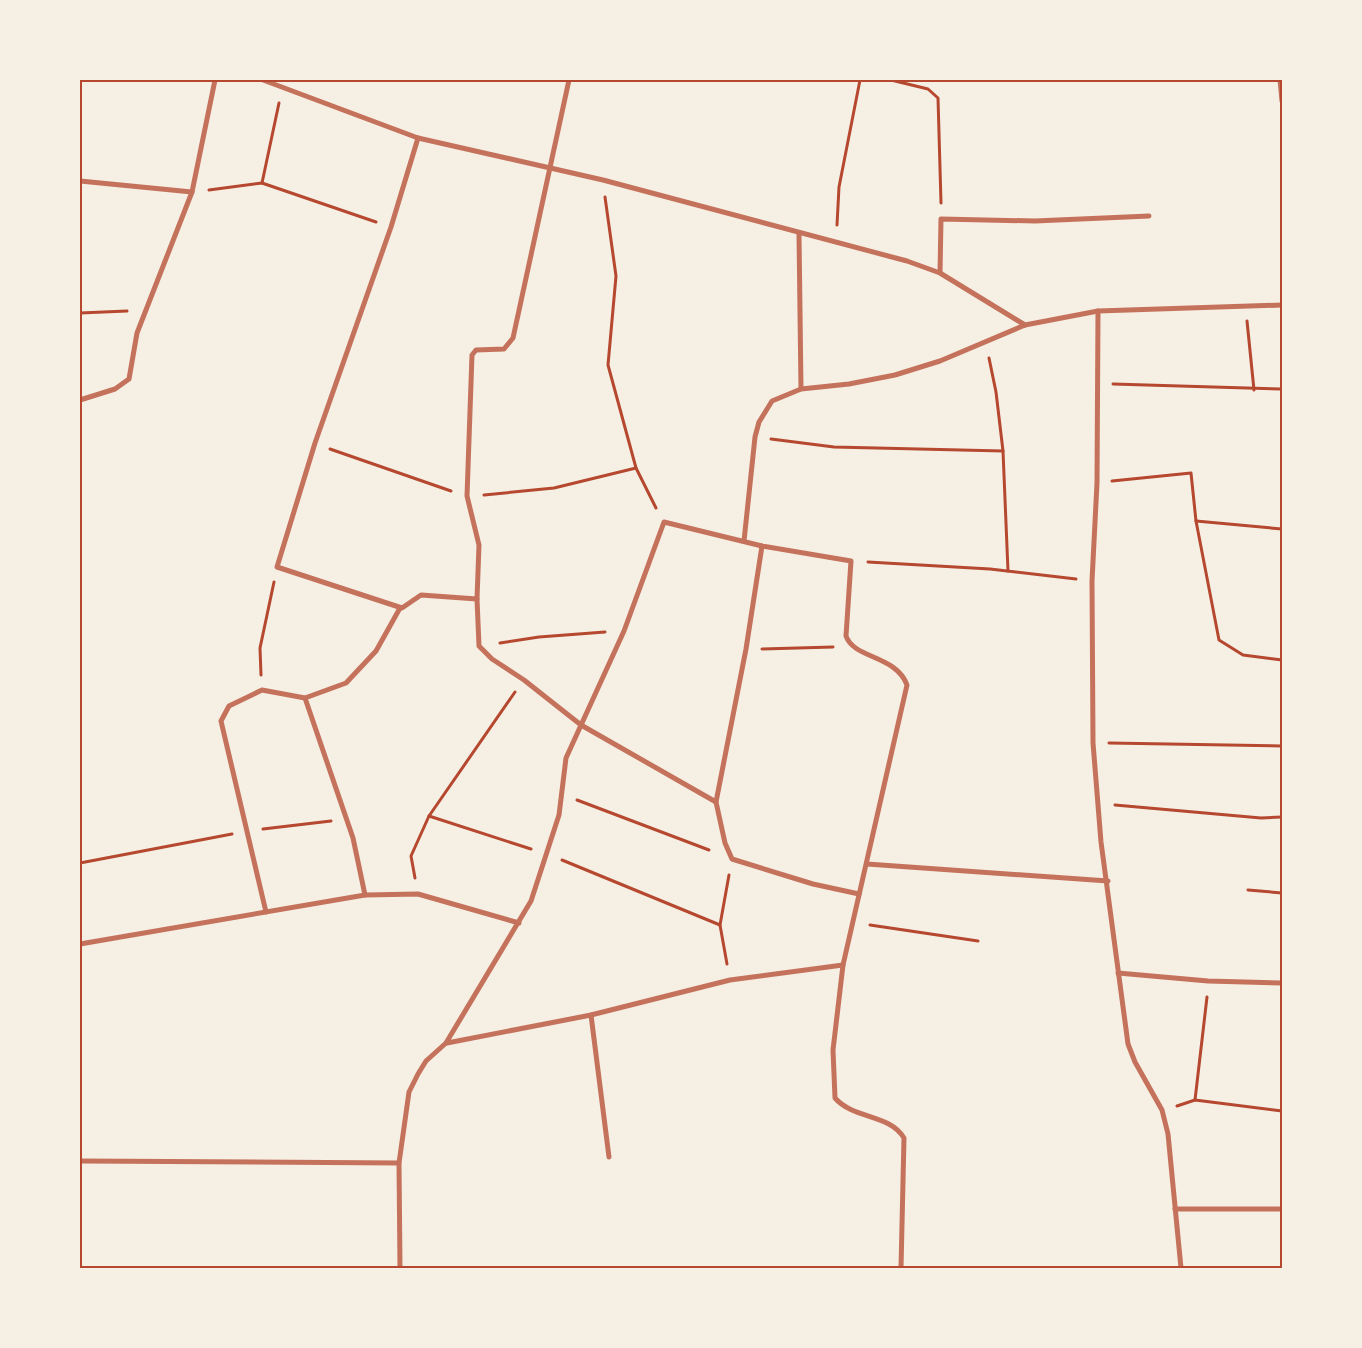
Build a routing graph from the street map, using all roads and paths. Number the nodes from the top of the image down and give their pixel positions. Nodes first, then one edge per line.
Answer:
1 (215, 80) edge
2 (263, 80) edge
3 (569, 80) edge
4 (860, 80) edge
5 (891, 80) edge
6 (1280, 80) edge
7 (283, 87) junction
8 (1282, 101) edge
9 (418, 138) junction
10 (549, 168) junction
11 (603, 180) junction
12 (80, 181) edge
13 (262, 183) junction
14 (192, 192) junction
15 (1149, 216) dead end
16 (941, 219) junction
17 (391, 227) junction
18 (799, 234) junction
19 (836, 242) junction
20 (940, 273) junction
21 (1282, 305) edge
22 (1246, 308) junction
23 (146, 310) junction
24 (1098, 311) junction
25 (80, 313) edge
26 (1025, 325) junction
27 (984, 343) junction
28 (1097, 383) junction
29 (801, 388) junction
30 (1254, 390) junction
31 (1282, 390) edge
32 (80, 400) edge
33 (755, 437) junction
34 (315, 444) junction
35 (1003, 451) junction
36 (636, 468) junction
37 (1096, 483) junction
38 (467, 496) junction
39 (1196, 521) junction
40 (664, 522) junction
41 (1282, 529) edge
42 (744, 541) junction
43 (762, 546) junction
44 (851, 562) junction
45 (278, 567) junction
46 (1008, 571) junction
47 (1092, 581) junction
48 (477, 599) junction
49 (400, 608) junction
50 (624, 631) junction
51 (479, 646) junction
52 (854, 646) junction
53 (746, 649) junction
54 (1282, 660) edge
55 (524, 680) junction
56 (262, 690) junction
57 (305, 698) junction
58 (581, 725) junction
59 (1093, 743) junction
60 (1282, 746) edge
61 (562, 794) junction
62 (716, 802) junction
63 (1097, 803) junction
64 (429, 816) junction
65 (1282, 817) edge
66 (347, 819) junction
67 (248, 831) junction
68 (547, 854) junction
69 (732, 859) junction
70 (80, 863) edge
71 (867, 864) junction
72 (1108, 881) junction
73 (1248, 890) dead end
74 (1282, 893) edge
75 (418, 894) junction
76 (859, 894) junction
77 (365, 895) junction
78 (266, 912) junction
79 (852, 922) junction
80 (519, 923) junction
81 (720, 925) junction
82 (978, 941) dead end
83 (80, 944) edge
84 (843, 965) junction
85 (1118, 973) junction
86 (730, 980) junction
87 (1208, 981) junction
88 (1282, 983) edge
89 (591, 1015) junction
90 (446, 1043) junction
91 (1195, 1100) junction
92 (1162, 1110) junction
93 (1282, 1111) edge
94 (609, 1157) dead end
95 (80, 1161) edge
96 (399, 1163) junction
97 (1282, 1209) edge
98 (1175, 1210) junction
99 (400, 1268) edge
100 (901, 1268) edge
101 (1180, 1268) edge

1 - 14 street
2 - 7 street
3 - 10 street
4 - 19 path
5 - 16 path
6 - 8 street
7 - 9 street
7 - 13 path
9 - 10 street
9 - 17 street
10 - 11 street
10 - 38 street
11 - 18 street
11 - 36 path
12 - 14 street
13 - 14 path
13 - 17 path
14 - 23 street
15 - 16 street
16 - 20 street
17 - 34 street
18 - 19 street
18 - 29 street
19 - 20 street
20 - 26 street
21 - 22 street
22 - 24 street
22 - 30 path
23 - 25 path
23 - 32 street
24 - 26 street
24 - 28 street
26 - 27 street
27 - 29 street
27 - 35 path
28 - 30 path
28 - 37 street
29 - 33 street
30 - 31 path
33 - 35 path
33 - 42 street
34 - 38 path
34 - 45 street
35 - 46 path
36 - 38 path
36 - 40 path
37 - 39 path
37 - 47 street
38 - 48 street
39 - 41 path
39 - 54 path
40 - 42 street
40 - 50 street
42 - 43 street
43 - 44 street
43 - 53 street
44 - 46 path
44 - 52 street
45 - 49 street
45 - 56 path
46 - 47 path
47 - 59 street
48 - 49 street
48 - 51 street
49 - 57 street
50 - 51 path
50 - 58 street
51 - 55 street
52 - 53 path
52 - 71 street
53 - 62 street
55 - 58 street
55 - 64 path
56 - 57 street
56 - 67 street
57 - 66 street
58 - 61 street
58 - 62 street
59 - 60 path
59 - 63 street
61 - 68 street
61 - 69 path
62 - 69 street
63 - 65 path
63 - 72 street
64 - 68 path
64 - 75 path
66 - 67 path
66 - 77 street
67 - 70 path
67 - 78 street
68 - 80 street
68 - 81 path
69 - 76 street
69 - 81 path
71 - 72 street
71 - 76 street
72 - 85 street
73 - 74 path
75 - 77 street
75 - 80 street
76 - 79 street
77 - 78 street
78 - 83 street
79 - 82 path
79 - 84 street
80 - 90 street
81 - 86 path
84 - 86 street
84 - 100 street
85 - 87 street
85 - 92 street
86 - 89 street
87 - 88 street
87 - 91 path
89 - 90 street
89 - 94 street
90 - 96 street
91 - 92 path
91 - 93 path
92 - 98 street
95 - 96 street
96 - 99 street
97 - 98 street
98 - 101 street

